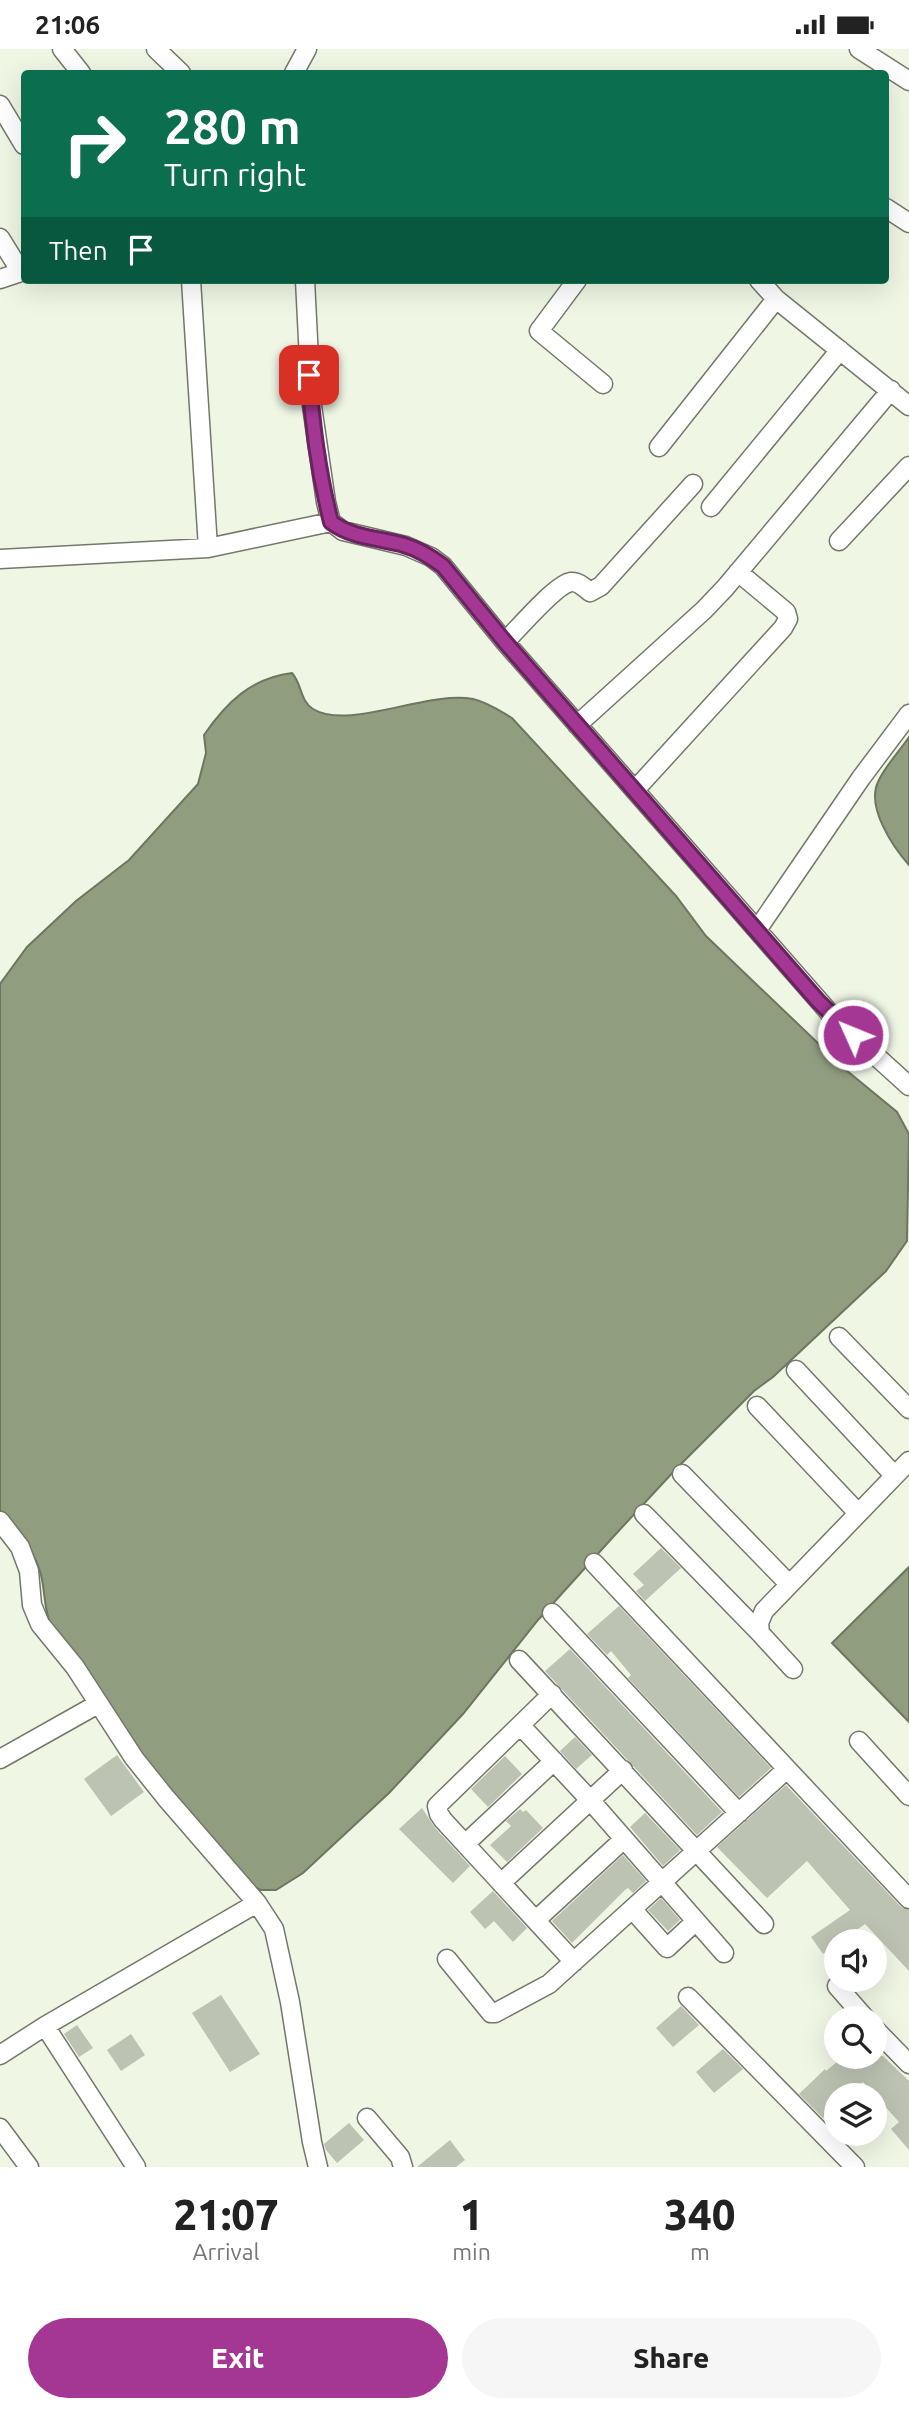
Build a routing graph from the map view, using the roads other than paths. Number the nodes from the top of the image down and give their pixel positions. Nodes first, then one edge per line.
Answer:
1 (62, 49) edge
2 (156, 49) edge
3 (307, 49) edge
4 (859, 49) edge
5 (79, 70) edge
6 (178, 70) edge
7 (296, 70) edge
8 (909, 81) edge
9 (0, 105) edge
10 (21, 140) edge
11 (889, 210) edge
12 (909, 223) edge
13 (0, 237) edge
14 (21, 268) edge
15 (21, 272) edge
16 (0, 279) edge
17 (191, 284) edge
18 (305, 284) edge
19 (574, 284) edge
20 (763, 284) edge
21 (776, 299) junction
22 (840, 350) junction
23 (603, 384) dead end
24 (891, 390) junction
25 (909, 406) edge
26 (659, 447) dead end
27 (909, 466) edge
28 (692, 484) dead end
29 (712, 507) dead end
30 (331, 522) junction
31 (839, 541) dead end
32 (208, 548) junction
33 (0, 559) edge
34 (738, 572) junction
35 (505, 642) junction
36 (909, 714) edge
37 (578, 725) junction
38 (635, 790) junction
39 (757, 930) junction
40 (909, 1086) edge
41 (839, 1337) dead end
42 (796, 1370) dead end
43 (757, 1406) dead end
44 (909, 1409) edge
45 (909, 1461) edge
46 (682, 1475) dead end
47 (894, 1475) junction
48 (858, 1513) junction
49 (644, 1514) dead end
50 (0, 1521) edge
51 (594, 1563) dead end
52 (789, 1584) junction
53 (552, 1613) dead end
54 (760, 1633) junction
55 (519, 1660) dead end
56 (793, 1669) dead end
57 (552, 1694) junction
58 (98, 1704) junction
59 (521, 1726) junction
60 (859, 1741) dead end
61 (0, 1759) edge
62 (554, 1761) junction
63 (788, 1769) junction
64 (623, 1770) junction
65 (909, 1796) edge
66 (590, 1800) junction
67 (739, 1813) junction
68 (624, 1839) junction
69 (466, 1844) junction
70 (698, 1850) junction
71 (663, 1882) junction
72 (501, 1883) junction
73 (909, 1899) edge
74 (257, 1903) junction
75 (632, 1909) junction
76 (536, 1920) junction
77 (696, 1921) junction
78 (764, 1924) dead end
79 (724, 1953) dead end
80 (447, 1959) dead end
81 (574, 1962) junction
82 (841, 1992) edge
83 (688, 1997) dead end
84 (854, 2006) edge
85 (45, 2026) junction
86 (887, 2041) edge
87 (0, 2055) edge
88 (909, 2064) edge
89 (367, 2118) dead end
90 (0, 2128) edge
91 (29, 2167) edge
92 (136, 2167) edge
93 (318, 2167) edge
94 (403, 2167) edge
95 (855, 2167) edge

1 - 5 street
2 - 6 street
3 - 7 street
4 - 8 street
9 - 10 street
11 - 12 street
13 - 14 street
15 - 16 street
17 - 32 street
18 - 30 street
19 - 23 street
20 - 21 street
21 - 22 street
21 - 26 street
22 - 24 street
22 - 29 street
24 - 25 street
24 - 34 street
27 - 31 street
28 - 35 street
30 - 32 street
30 - 35 street
32 - 33 street
34 - 37 street
34 - 38 street
35 - 37 street
36 - 39 street
37 - 38 street
38 - 39 street
39 - 40 street
41 - 44 street
42 - 47 street
43 - 48 street
45 - 47 street
46 - 52 street
47 - 48 street
48 - 52 street
49 - 54 street
50 - 58 street
51 - 63 street
52 - 54 street
53 - 67 street
54 - 56 street
55 - 57 street
57 - 59 street
57 - 64 street
58 - 61 street
58 - 74 street
59 - 62 street
59 - 69 street
60 - 65 street
62 - 66 street
62 - 69 street
63 - 67 street
63 - 73 street
64 - 66 street
64 - 70 street
66 - 68 street
66 - 72 street
67 - 70 street
68 - 71 street
68 - 76 street
69 - 72 street
70 - 71 street
70 - 78 street
71 - 75 street
71 - 77 street
72 - 76 street
74 - 85 street
74 - 93 street
75 - 77 street
75 - 81 street
76 - 81 street
77 - 79 street
80 - 81 street
82 - 84 street
83 - 95 street
85 - 87 street
85 - 92 street
86 - 88 street
89 - 94 street
90 - 91 street

